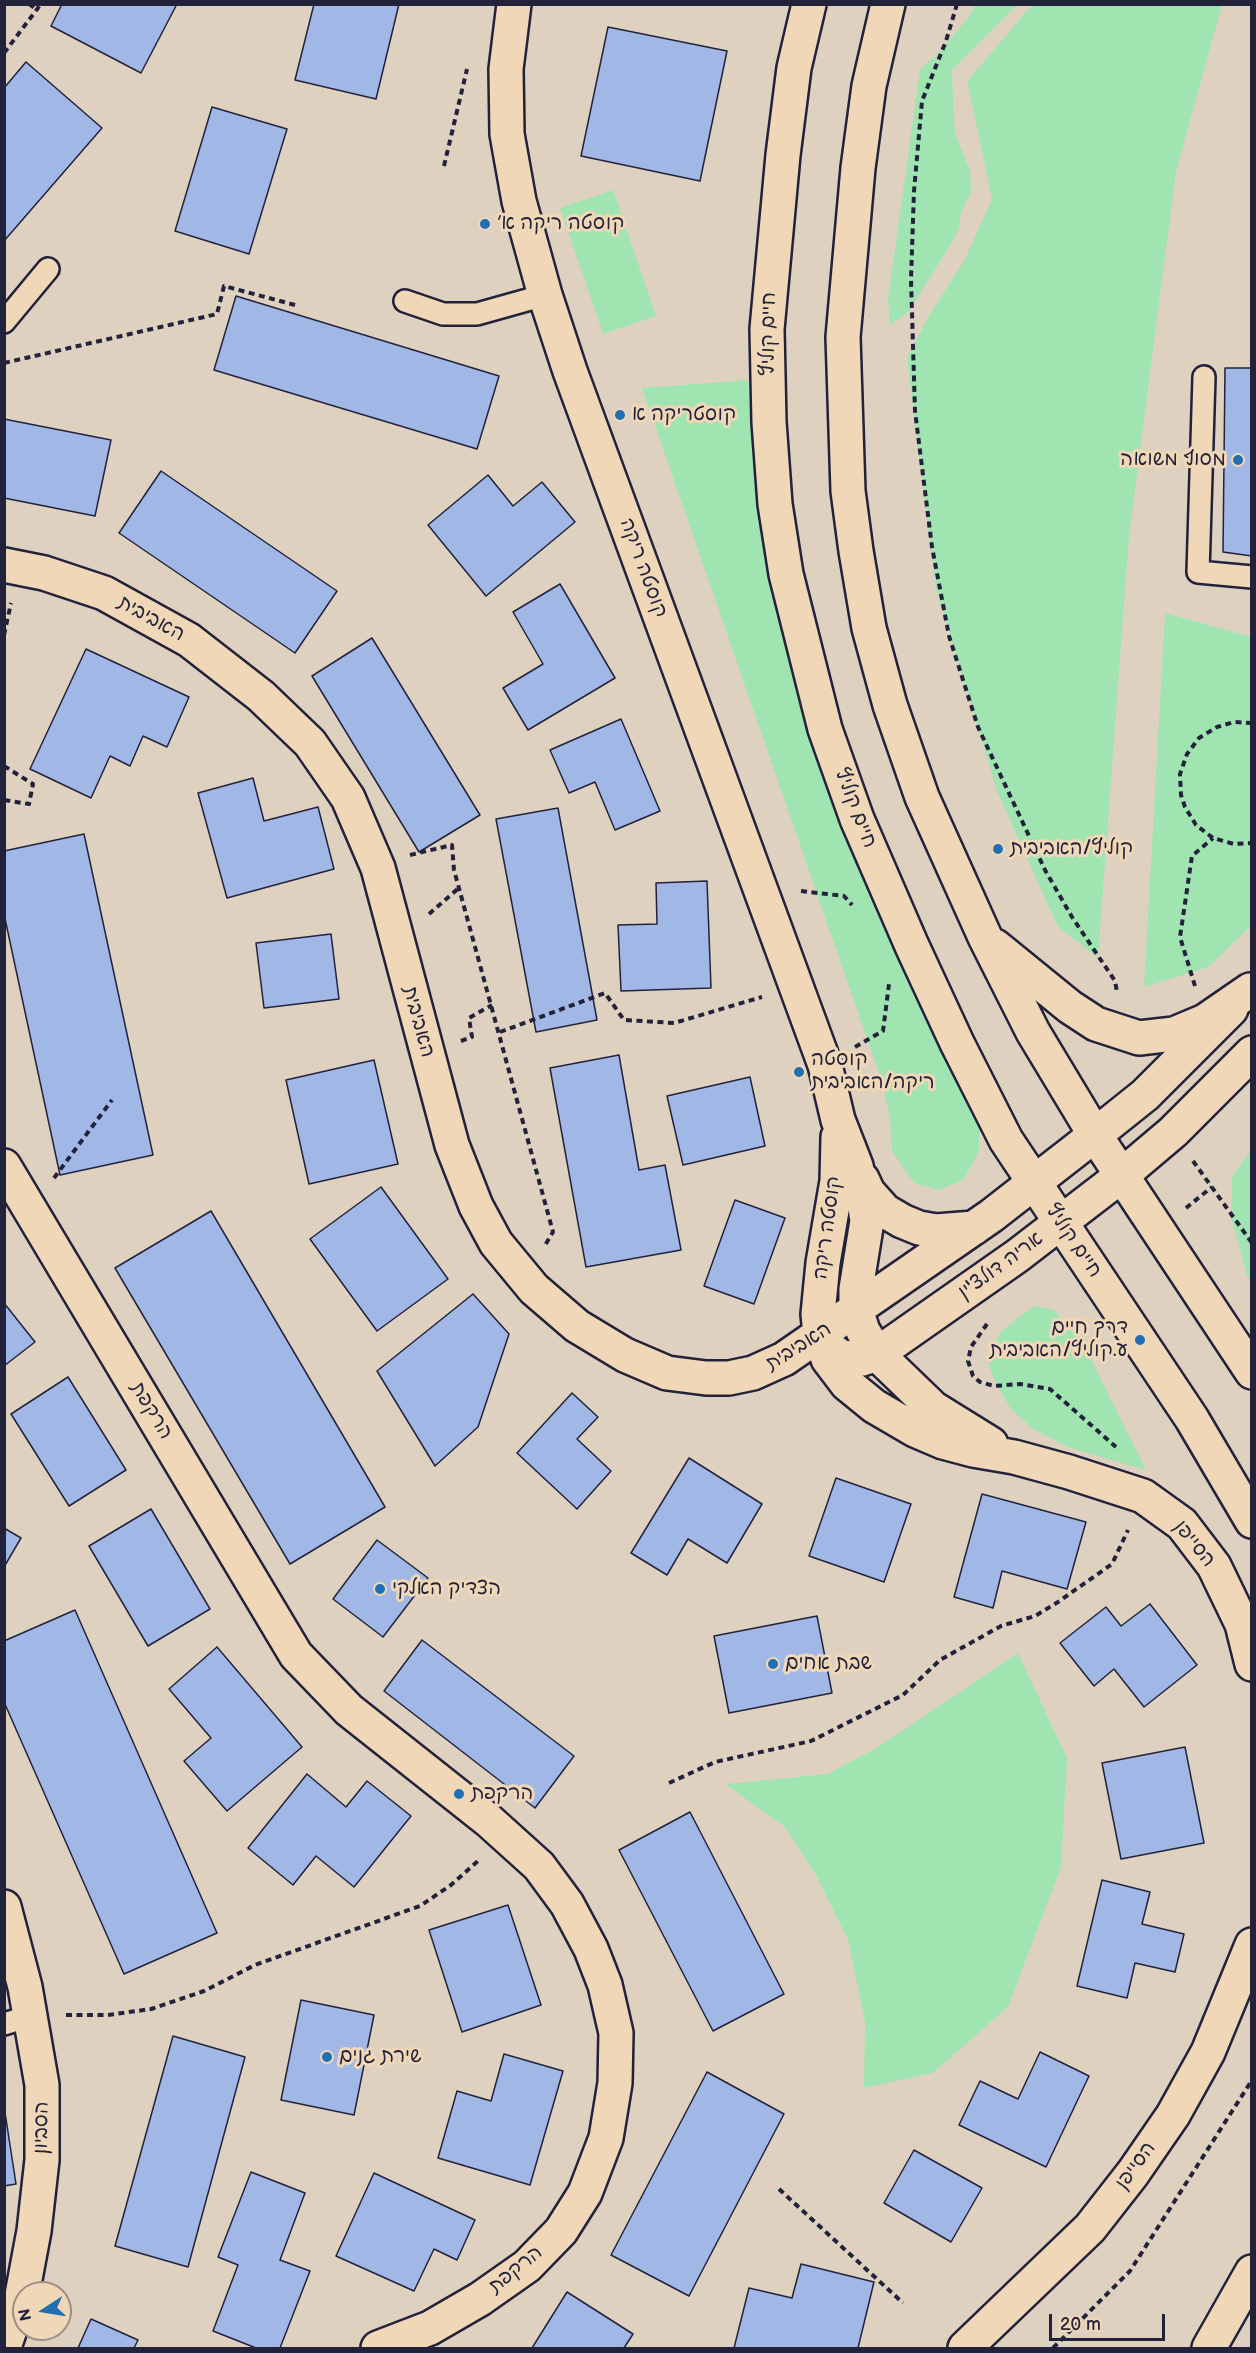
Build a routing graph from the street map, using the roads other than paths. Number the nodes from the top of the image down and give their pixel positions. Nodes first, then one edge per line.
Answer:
1 (514, 4) edge
2 (809, 4) edge
3 (888, 4) edge
4 (48, 269) dead end
5 (545, 295) junction
6 (405, 301) dead end
7 (4, 322) edge
8 (1204, 376) dead end
9 (4, 565) edge
10 (1251, 577) edge
11 (985, 937) junction
12 (1251, 989) edge
13 (1251, 1053) edge
14 (838, 1120) junction
15 (1095, 1135) junction
16 (4, 1166) edge
17 (856, 1166) junction
18 (1121, 1176) junction
19 (1034, 1183) junction
20 (1060, 1222) junction
21 (974, 1228) junction
22 (856, 1310) junction
23 (820, 1335) junction
24 (877, 1354) junction
25 (1251, 1372) edge
26 (1014, 1457) junction
27 (1251, 1521) edge
28 (1251, 1664) edge
29 (4, 1908) edge
30 (1251, 1945) edge
31 (17, 2020) edge
32 (1251, 2272) edge
33 (4, 2348) edge
34 (378, 2349) edge
35 (965, 2349) edge
36 (1209, 2349) edge

1 - 5 street, קוסטה ריקה
2 - 19 street, חיים קוליץ
3 - 11 street
4 - 7 lane
5 - 6 lane
5 - 14 street, קוסטה ריקה
8 - 10 lane
9 - 23 street, האביבית
11 - 12 street
11 - 15 street
12 - 15 street
13 - 18 street, אריה דולצ'ין
14 - 17 street, קוסטה ריקה
14 - 23 street, קוסטה ריקה
15 - 18 street
15 - 19 street
16 - 34 street, הרקפת
17 - 21 street
17 - 22 street, קוסטה ריקה
18 - 20 street, אריה דולצ'ין
18 - 25 street
19 - 20 street, חיים קוליץ
19 - 21 street
20 - 24 street, אריה דולצ'ין
20 - 27 street, חיים קוליץ
21 - 22 street
22 - 23 street, האביבית
22 - 24 street, הסייפן
23 - 24 street, אריה דולצ'ין
23 - 26 street, הסייפן
24 - 26 street, הסייפן
26 - 28 street, הסייפן
29 - 31 street, הסביון
30 - 35 street, הסייפן
31 - 33 street, הסביון
32 - 36 street

